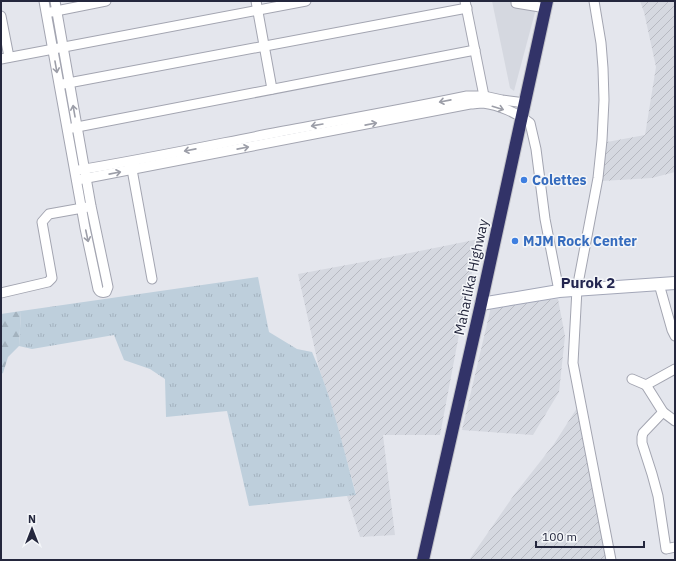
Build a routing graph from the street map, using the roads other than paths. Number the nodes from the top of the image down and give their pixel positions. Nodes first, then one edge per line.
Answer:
1 (44, 1) edge
2 (55, 1) edge
3 (106, 1) edge
4 (306, 1) edge
5 (516, 1) edge
6 (594, 1) edge
7 (547, 4) edge
8 (466, 5) edge
9 (257, 6) edge
10 (56, 11) junction
11 (46, 12) junction
12 (1, 16) edge
13 (265, 46) junction
14 (63, 47) junction
15 (53, 49) junction
16 (475, 50) junction
17 (5, 58) edge
18 (69, 82) junction
19 (60, 84) junction
20 (272, 89) junction
21 (483, 100) junction
22 (525, 103) junction
23 (522, 117) junction
24 (72, 128) junction
25 (131, 165) junction
26 (80, 170) junction
27 (82, 179) junction
28 (87, 207) junction
29 (152, 279) dead end
30 (675, 283) edge
31 (659, 284) junction
32 (577, 289) junction
33 (559, 291) junction
34 (1, 293) edge
35 (481, 304) junction
36 (675, 336) edge
37 (675, 369) edge
38 (632, 379) dead end
39 (646, 385) junction
40 (664, 412) junction
41 (675, 421) edge
42 (675, 547) edge
43 (423, 560) edge
44 (611, 560) edge

1 - 11 street
2 - 10 street
3 - 10 street
4 - 9 street
5 - 7 street
6 - 32 street
7 - 22 highway, Maharlika Highway
8 - 13 street
8 - 16 street
9 - 13 street
9 - 14 street
10 - 11 street
10 - 14 street
11 - 15 street
12 - 17 street
13 - 18 street
13 - 20 street
14 - 15 street
14 - 18 street
15 - 17 street
15 -> 19 street
16 - 20 street
16 - 21 street
18 - 19 street
24 -> 18 street
19 - 24 street
20 - 24 street
21 - 22 street
21 -> 23 street
21 - 25 street
22 - 23 highway, Maharlika Highway
23 - 33 street
23 - 35 highway, Maharlika Highway
24 - 26 street
25 - 26 street
27 -> 25 street
25 - 29 street
26 - 27 street
27 - 28 street
28 -> 28 street
28 - 34 street
30 - 31 street
31 - 32 street
31 - 36 street
32 - 33 street
32 - 44 street
33 - 35 street
35 - 43 highway, Maharlika Highway
37 - 39 street
38 - 39 street
39 - 40 street
40 - 41 street
40 - 42 street

